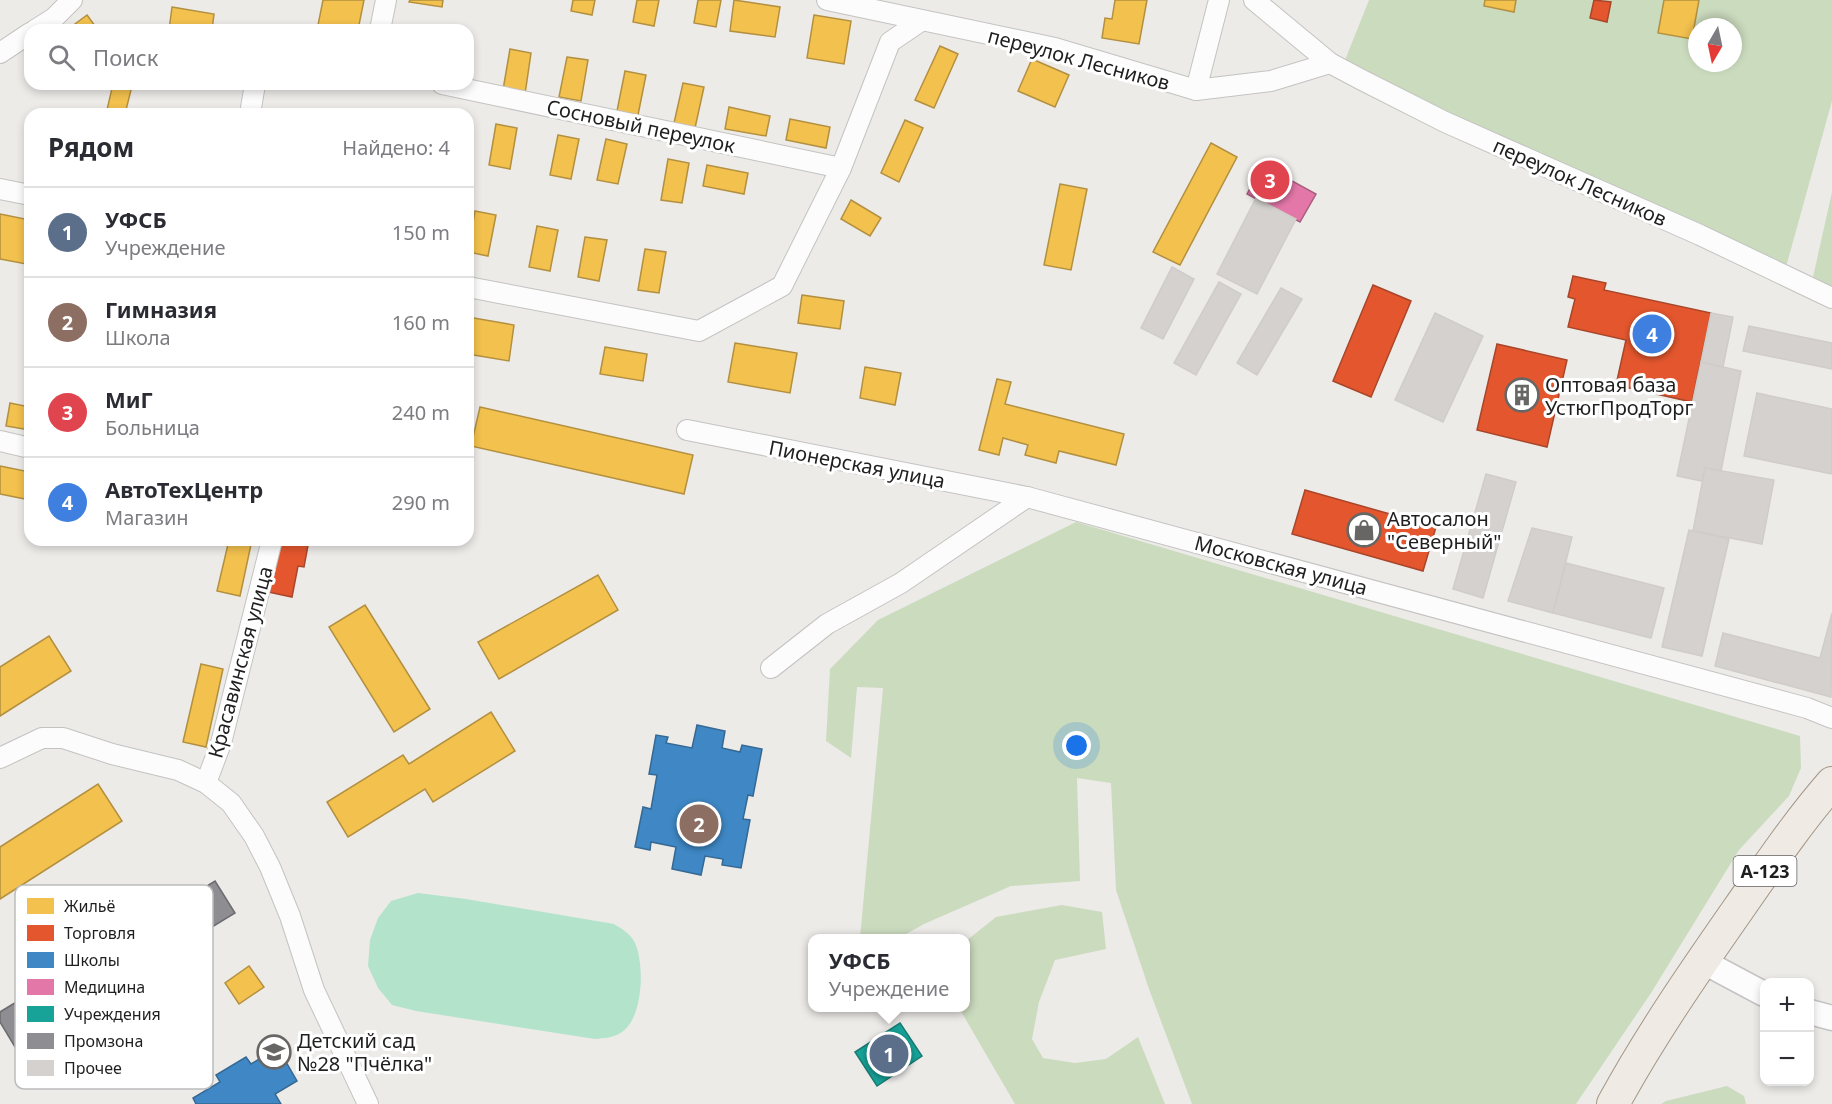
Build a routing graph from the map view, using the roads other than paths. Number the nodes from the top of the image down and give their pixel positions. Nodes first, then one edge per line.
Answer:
1 (72, 0) edge
2 (386, 0) edge
3 (827, 0) edge
4 (1219, 0) edge
5 (1254, 0) edge
6 (921, 21) junction
7 (44, 24) edge
8 (381, 24) edge
9 (24, 37) edge
10 (0, 53) edge
11 (1330, 63) junction
12 (254, 90) edge
13 (470, 90) edge
14 (1196, 90) junction
15 (251, 108) edge
16 (841, 168) junction
17 (0, 189) edge
18 (24, 194) edge
19 (474, 288) edge
20 (1832, 298) edge
21 (687, 430) dead end
22 (0, 441) edge
23 (24, 447) edge
24 (1027, 497) junction
25 (270, 546) edge
26 (771, 668) dead end
27 (1832, 718) edge
28 (0, 758) edge
29 (206, 783) junction
30 (1832, 783) edge
31 (1702, 961) junction
32 (1760, 992) edge
33 (1814, 1013) edge
34 (1832, 1018) edge
35 (368, 1104) edge
36 (1613, 1104) edge

1 - 7 street
2 - 8 street
3 - 6 street, переулок Лесников
4 - 14 street
5 - 11 street, переулок Лесников
6 - 14 street, переулок Лесников
6 - 16 street
9 - 10 street
11 - 14 street, переулок Лесников
11 - 20 street, переулок Лесников
12 - 15 street
13 - 16 street, Сосновый переулок
16 - 19 street
17 - 18 street
21 - 24 street, Пионерская улица
22 - 23 street
24 - 26 street
24 - 27 street, Московская улица
25 - 29 street, Красавинская улица
28 - 29 street
29 - 35 street
30 - 31 main road, А-123
31 - 32 street
31 - 36 main road, А-123
33 - 34 street

